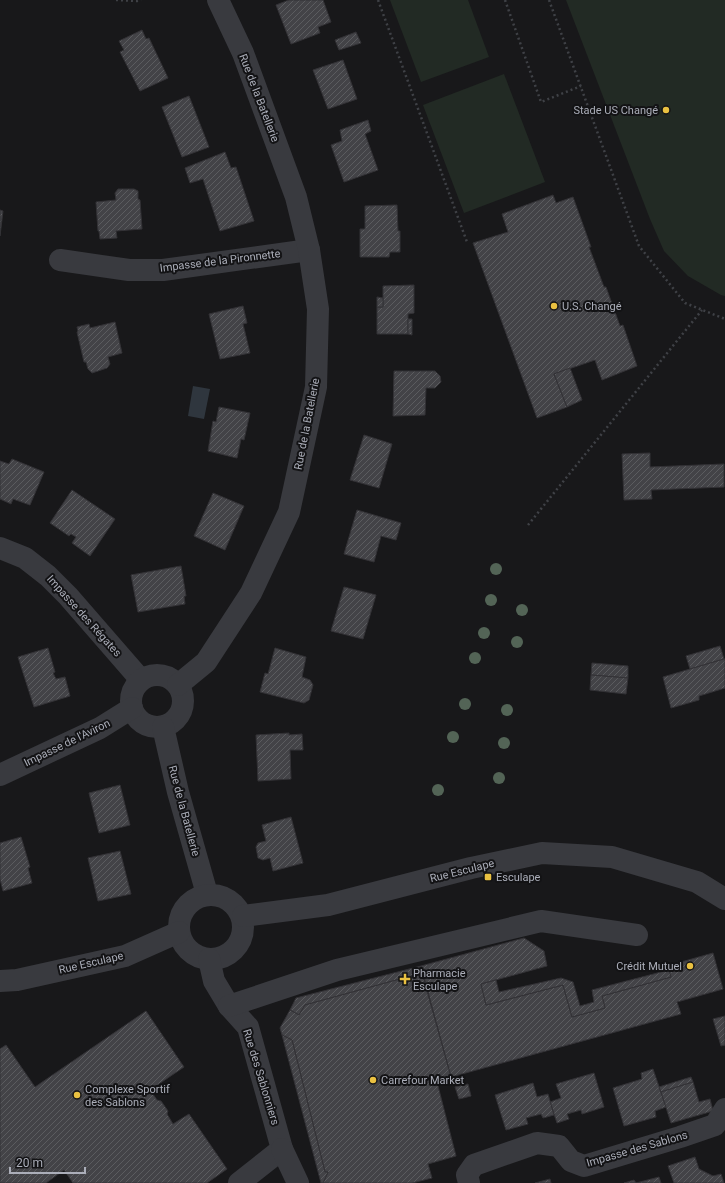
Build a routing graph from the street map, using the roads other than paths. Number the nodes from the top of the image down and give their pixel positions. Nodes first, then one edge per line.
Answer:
1 (218, 0) edge
2 (309, 250) junction
3 (60, 260) dead end
4 (0, 548) edge
5 (141, 680) junction
6 (178, 684) junction
7 (132, 708) junction
8 (162, 727) junction
9 (0, 775) edge
10 (207, 894) junction
11 (725, 899) edge
12 (242, 916) junction
13 (179, 932) junction
14 (637, 935) dead end
15 (209, 959) junction
16 (0, 981) edge
17 (229, 1006) junction
18 (725, 1108) edge
19 (282, 1149) junction
20 (240, 1183) edge
21 (298, 1183) edge
22 (469, 1183) edge

1 - 2 street, Rue de la Batellerie
2 - 3 street, Impasse de la Pironnette
2 - 6 street, Rue de la Batellerie
4 - 5 street, Impasse des Régates
5 - 6 street
5 - 7 street
6 - 8 street
7 - 8 street
7 - 9 street, Impasse de l'Aviron
8 - 10 street, Rue de la Batellerie
10 - 12 street
10 - 13 street
11 - 12 street, Rue Esculape
12 - 15 street
13 - 15 street
13 - 16 street, Rue Esculape
14 - 17 street
15 - 17 street, Rue des Sablonniers
17 - 19 street, Rue des Sablonniers
18 - 22 street, Impasse des Sablons
19 - 20 street
19 - 21 street, Rue des Sablonniers

